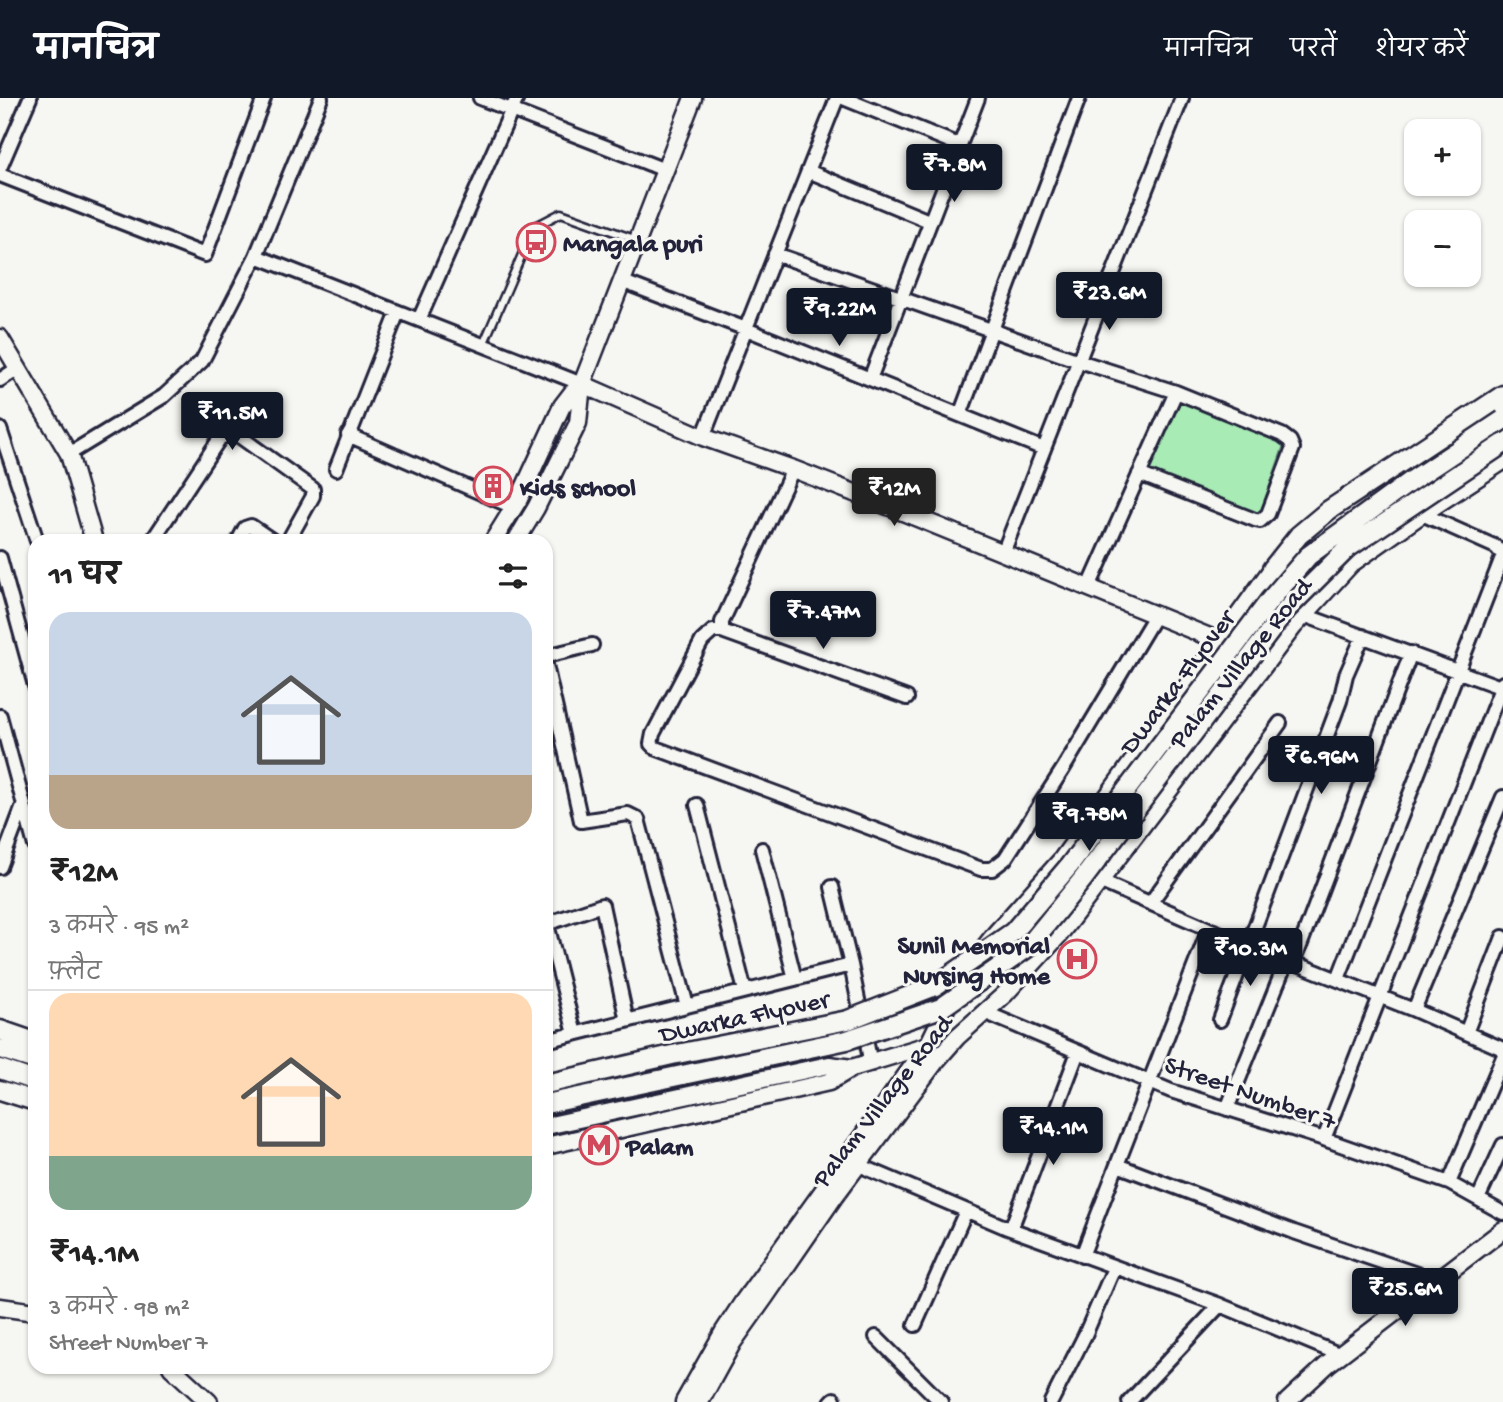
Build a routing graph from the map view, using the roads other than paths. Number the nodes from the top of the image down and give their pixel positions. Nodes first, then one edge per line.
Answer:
1 (30, 98) edge
2 (264, 98) edge
3 (321, 98) edge
4 (480, 98) edge
5 (517, 98) edge
6 (693, 98) edge
7 (837, 98) edge
8 (843, 98) edge
9 (978, 98) edge
10 (1079, 98) edge
11 (1182, 98) edge
12 (512, 111) junction
13 (959, 145) junction
14 (0, 168) edge
15 (665, 170) junction
16 (808, 171) junction
17 (0, 175) edge
18 (929, 220) junction
19 (637, 240) junction
20 (775, 254) junction
21 (256, 256) junction
22 (621, 281) junction
23 (901, 299) junction
24 (398, 312) junction
25 (419, 320) junction
26 (746, 329) junction
27 (992, 330) junction
28 (0, 338) edge
29 (483, 345) junction
30 (1079, 361) junction
31 (18, 368) junction
32 (870, 379) junction
33 (0, 380) edge
34 (582, 384) junction
35 (1176, 392) junction
36 (1503, 394) edge
37 (1503, 406) edge
38 (960, 415) junction
39 (1503, 420) edge
40 (0, 429) edge
41 (348, 435) junction
42 (703, 437) junction
43 (1503, 444) edge
44 (1044, 449) junction
45 (69, 454) junction
46 (1503, 461) edge
47 (793, 469) junction
48 (336, 470) dead end
49 (1139, 474) junction
50 (513, 507) junction
51 (1422, 514) junction
52 (35, 534) edge
53 (92, 534) edge
54 (157, 534) edge
55 (242, 534) edge
56 (263, 534) edge
57 (292, 534) edge
58 (497, 534) edge
59 (520, 534) edge
60 (1003, 553) junction
61 (0, 558) edge
62 (1272, 569) junction
63 (1089, 587) junction
64 (1156, 614) junction
65 (1304, 615) junction
66 (722, 631) junction
67 (1363, 636) junction
68 (1220, 640) junction
69 (592, 645) dead end
70 (1410, 653) junction
71 (553, 654) edge
72 (28, 661) edge
73 (1264, 666) junction
74 (1459, 671) junction
75 (1503, 686) edge
76 (553, 696) edge
77 (907, 698) dead end
78 (0, 716) edge
79 (1280, 723) dead end
80 (1503, 797) edge
81 (698, 805) dead end
82 (23, 806) junction
83 (28, 823) edge
84 (762, 849) dead end
85 (3, 850) edge
86 (0, 867) edge
87 (1099, 881) junction
88 (832, 887) dead end
89 (1152, 902) junction
90 (553, 922) edge
91 (1209, 929) junction
92 (1503, 937) edge
93 (1249, 944) junction
94 (553, 951) edge
95 (1290, 961) junction
96 (851, 965) junction
97 (796, 979) junction
98 (1338, 979) junction
99 (745, 991) junction
100 (1379, 996) junction
101 (687, 1006) junction
102 (1414, 1010) junction
103 (984, 1012) junction
104 (1220, 1020) dead end
105 (627, 1021) junction
106 (0, 1030) edge
107 (1466, 1033) junction
108 (575, 1034) junction
109 (957, 1037) junction
110 (553, 1039) edge
111 (28, 1040) edge
112 (928, 1045) junction
113 (0, 1049) edge
114 (1503, 1049) edge
115 (1078, 1052) junction
116 (1503, 1057) edge
117 (28, 1058) edge
118 (871, 1064) junction
119 (852, 1068) junction
120 (0, 1069) edge
121 (28, 1079) edge
122 (1149, 1081) junction
123 (553, 1082) edge
124 (0, 1090) edge
125 (28, 1099) edge
126 (553, 1103) edge
127 (1227, 1109) junction
128 (553, 1124) edge
129 (1324, 1139) junction
130 (553, 1144) edge
131 (1503, 1145) edge
132 (859, 1165) junction
133 (1116, 1165) junction
134 (1449, 1183) junction
135 (1478, 1199) junction
136 (966, 1211) junction
137 (1503, 1213) edge
138 (1011, 1229) junction
139 (1503, 1230) edge
140 (1082, 1256) junction
141 (1114, 1268) junction
142 (1437, 1281) junction
143 (1220, 1305) junction
144 (0, 1307) edge
145 (28, 1311) edge
146 (915, 1325) dead end
147 (876, 1337) dead end
148 (1341, 1355) junction
149 (182, 1374) edge
150 (209, 1402) edge
151 (684, 1402) edge
152 (700, 1402) edge
153 (941, 1402) edge
154 (1051, 1402) edge
155 (1129, 1402) edge
156 (1287, 1402) edge

1 - 14 street
2 - 17 street
3 - 21 street
4 - 12 street
5 - 12 street
6 - 15 street
7 - 16 street
8 - 13 street
9 - 13 street
10 - 27 street
11 - 30 street
12 - 15 street
12 - 25 street
13 - 18 street
15 - 19 street
16 - 18 street
16 - 20 street
18 - 23 street
19 - 22 street
19 - 29 lane
20 - 23 street
20 - 26 street
21 - 24 street
21 - 45 street
22 - 26 street
22 - 34 street
23 - 27 street
23 - 32 street
24 - 25 street
24 - 41 street
25 - 29 street
26 - 32 street
26 - 42 street
27 - 30 street
27 - 38 street
28 - 31 street
29 - 34 street
30 - 35 street
30 - 44 street
31 - 33 street
31 - 45 street
32 - 38 street
34 - 42 street
34 - 50 street
34 - 59 street
35 - 49 street
35 - 49 street
36 - 62 main road
37 - 62 street, Palam Village Road
38 - 44 street
39 - 123 main road, Dwarka Flyover, bridge
40 - 52 street
41 - 48 street
41 - 50 street
42 - 47 street
43 - 126 main road, Dwarka Flyover, bridge
44 - 60 street
45 - 53 street
46 - 51 street, Palam Village Road
47 - 60 street
47 - 66 street
49 - 63 street
50 - 58 street
51 - 65 street, Palam Village Road
51 - 74 street
54 - 57 street
55 - 56 street
60 - 63 street
61 - 72 street
62 - 68 street, Palam Village Road
63 - 64 street
64 - 66 street
64 - 68 street
65 - 67 street
65 - 73 street, Palam Village Road
66 - 77 street
67 - 70 street
67 - 93 street
68 - 73 street
68 - 112 street, Palam Village Road
69 - 71 street
70 - 74 street
70 - 95 street
73 - 87 street, Palam Village Road
74 - 75 street
74 - 98 street
75 - 100 street
76 - 101 street
78 - 82 street
79 - 89 street
80 - 102 street
81 - 99 street
82 - 83 street
82 - 85 street
84 - 97 street
85 - 86 street
87 - 89 street
87 - 103 street, Palam Village Road
88 - 96 street
89 - 91 street
90 - 105 street
91 - 93 street
91 - 122 street
92 - 107 street
93 - 95 street
93 - 104 street
94 - 108 street
95 - 98 street
95 - 127 street
96 - 97 street
96 - 118 street
97 - 99 street
98 - 100 street
99 - 101 street
100 - 102 street
100 - 129 street
101 - 105 street
102 - 107 street
103 - 109 street, Palam Village Road
103 - 115 street, Street Number 7
105 - 108 street
106 - 111 main road
107 - 114 street
108 - 110 street
109 - 112 street
109 - 132 street, Palam Village Road
112 - 118 street
112 - 151 street, Palam Village Road
113 - 117 main road
115 - 122 street, Street Number 7
115 - 138 street
116 - 134 street
118 - 119 street
119 - 128 street
119 - 130 street
120 - 121 main road
122 - 127 street, Street Number 7
122 - 133 street
124 - 125 main road
127 - 129 street, Street Number 7
129 - 134 street, Street Number 7
131 - 135 street
132 - 136 street
132 - 152 street, Palam Village Road
133 - 140 street
133 - 142 street
134 - 135 street, Street Number 7
135 - 137 street, Street Number 7
136 - 138 street
136 - 146 street
138 - 140 street
139 - 142 street
140 - 141 street
141 - 143 street
141 - 154 street
142 - 148 street
143 - 148 street
143 - 155 street
144 - 145 street
147 - 153 street
148 - 156 street
149 - 150 street

